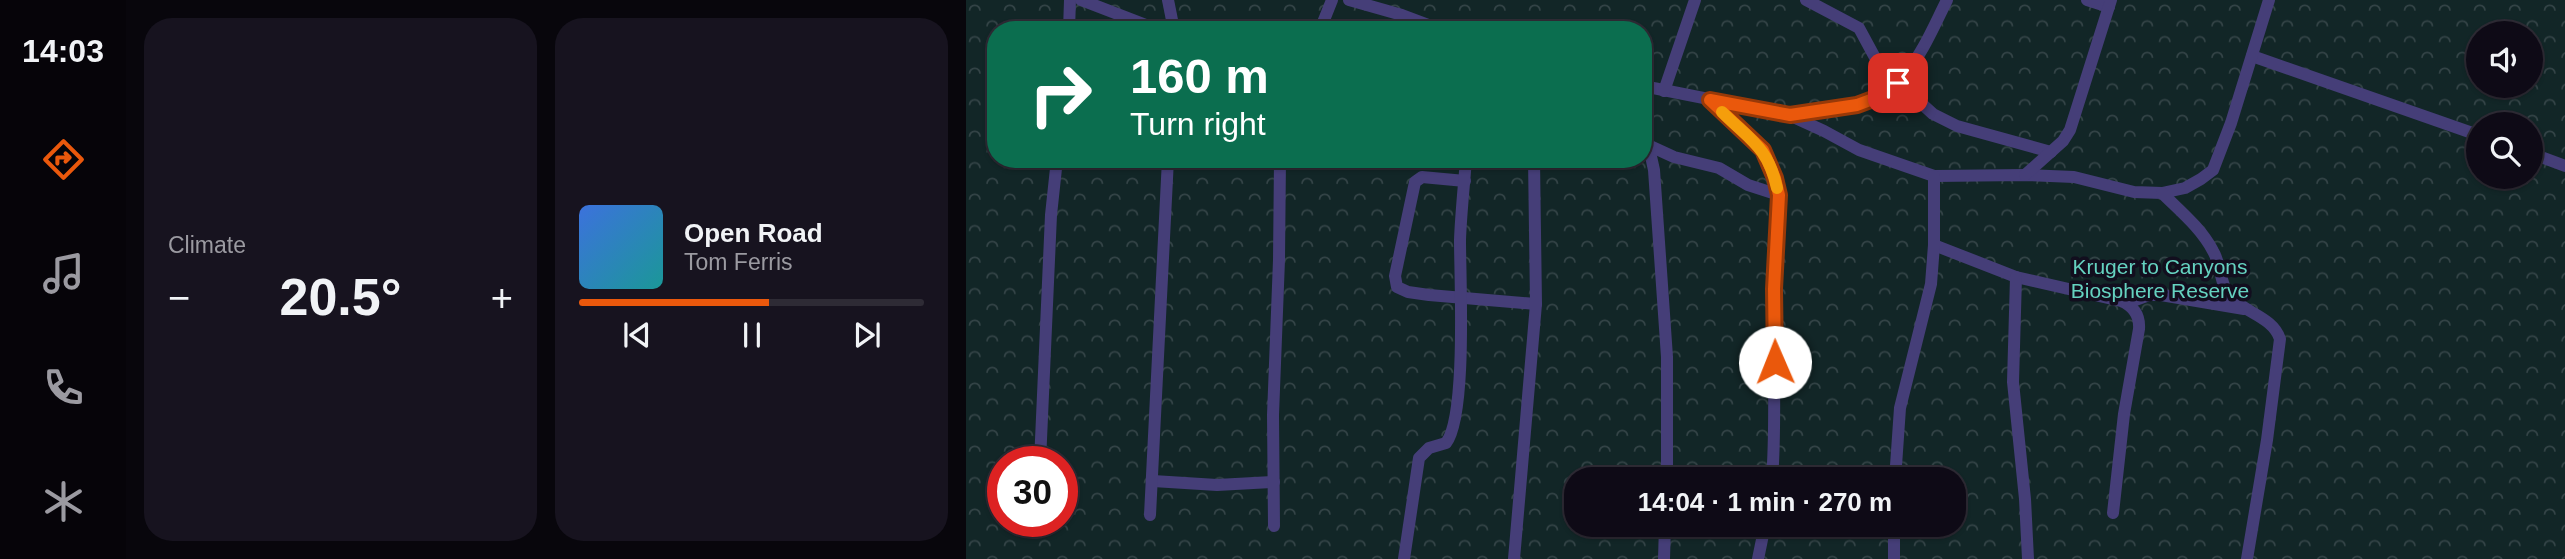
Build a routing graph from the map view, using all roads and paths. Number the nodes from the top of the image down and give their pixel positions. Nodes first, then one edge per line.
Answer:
1 (1070, 0) edge
2 (1080, 0) edge
3 (1168, 0) edge
4 (1332, 0) edge
5 (1349, 0) edge
6 (1695, 0) edge
7 (1806, 0) edge
8 (1947, 0) edge
9 (2087, 0) edge
10 (2269, 0) edge
11 (2110, 4) edge
12 (1069, 21) edge
13 (1135, 21) edge
14 (1172, 21) edge
15 (1324, 21) edge
16 (1418, 21) edge
17 (2252, 56) junction
18 (1898, 83) junction
19 (1652, 88) edge
20 (1664, 91) junction
21 (1710, 100) junction
22 (1790, 115) junction
23 (2466, 131) edge
24 (1652, 147) edge
25 (2051, 152) junction
26 (1652, 158) edge
27 (2543, 158) edge
28 (2565, 166) edge
29 (1056, 168) edge
30 (1168, 168) edge
31 (1280, 168) edge
32 (1466, 168) edge
33 (1534, 168) edge
34 (2025, 175) junction
35 (1934, 176) junction
36 (1465, 181) junction
37 (2162, 193) junction
38 (1779, 195) junction
39 (1934, 244) junction
40 (2016, 277) junction
41 (1462, 296) junction
42 (2127, 303) junction
43 (1536, 304) junction
44 (2245, 309) junction
45 (1041, 446) edge
46 (1667, 467) edge
47 (1772, 467) edge
48 (1896, 467) edge
49 (1153, 481) junction
50 (1274, 482) junction
51 (2113, 513) dead end
52 (1150, 515) dead end
53 (1274, 526) dead end
54 (1665, 537) edge
55 (1763, 537) edge
56 (1894, 537) edge
57 (1404, 559) edge
58 (1514, 559) edge
59 (1664, 559) edge
60 (1758, 559) edge
61 (1894, 559) edge
62 (2028, 559) edge
63 (2248, 559) edge

1 - 12 street
2 - 13 street
3 - 14 street
4 - 15 street
5 - 16 street
6 - 20 street
7 - 18 street
8 - 18 street
9 - 11 street
10 - 17 street
11 - 25 street
17 - 23 street
17 - 37 street
18 - 22 street
18 - 25 street
19 - 20 street
20 - 21 street
21 - 22 street
21 - 38 street
22 - 35 street
24 - 38 street
25 - 34 street
26 - 46 street
27 - 28 street
29 - 45 street
30 - 49 street
31 - 50 street
32 - 36 street
33 - 43 street
34 - 35 street
34 - 37 street
35 - 39 street
36 - 41 street
36 - 41 street
37 - 44 street
38 - 47 street
39 - 40 street
39 - 48 street
40 - 42 street
40 - 62 street
41 - 43 street
41 - 57 street
42 - 44 street
42 - 51 street
43 - 58 street
44 - 63 street
49 - 50 street
49 - 52 street
50 - 53 street
54 - 59 street
55 - 60 street
56 - 61 street

